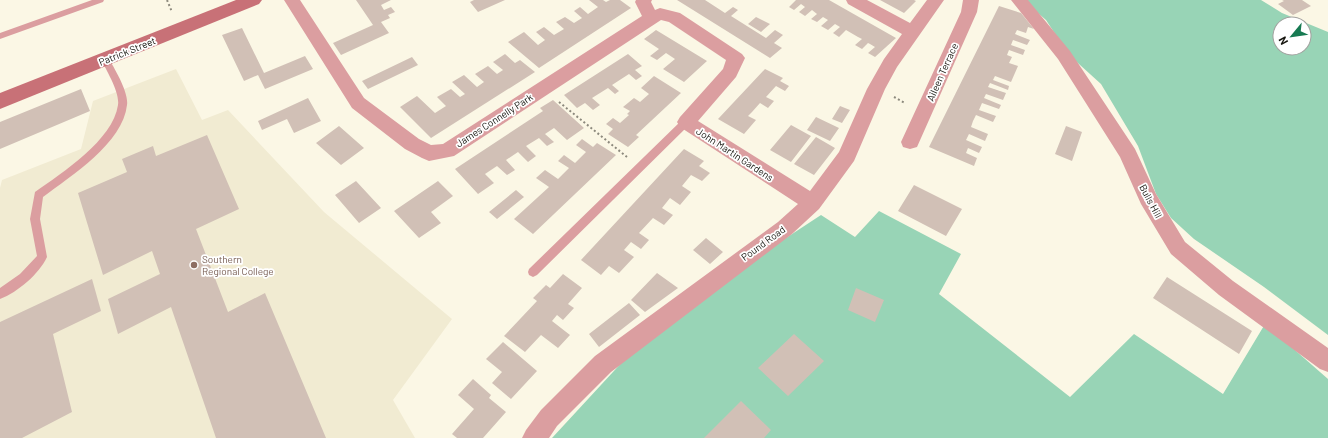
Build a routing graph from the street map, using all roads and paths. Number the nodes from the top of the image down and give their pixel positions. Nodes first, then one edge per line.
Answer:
1 (100, 0) edge
2 (253, 0) edge
3 (292, 0) edge
4 (644, 0) edge
5 (854, 0) edge
6 (936, 0) edge
7 (971, 0) edge
8 (1019, 0) edge
9 (651, 18) junction
10 (912, 32) junction
11 (0, 36) edge
12 (105, 59) junction
13 (542, 88) junction
14 (0, 100) edge
15 (686, 122) junction
16 (910, 142) dead end
17 (640, 166) junction
18 (812, 203) junction
19 (533, 272) dead end
20 (0, 294) edge
21 (1328, 361) edge
22 (534, 438) edge

1 - 11 lane
2 - 12 main road, Patrick Street
3 - 13 street, James Connelly Park
4 - 9 street
5 - 10 street
6 - 10 street, Pound Road
7 - 16 street, Aileen Terrace
8 - 21 street, Bulls Hill
9 - 13 street, James Connelly Park
9 - 15 street, John Martin Gardens
10 - 18 street, Pound Road
12 - 14 main road, Patrick Street
12 - 20 lane
13 - 17 path
15 - 17 lane
15 - 18 street, John Martin Gardens
17 - 19 lane
18 - 22 street, Pound Road

